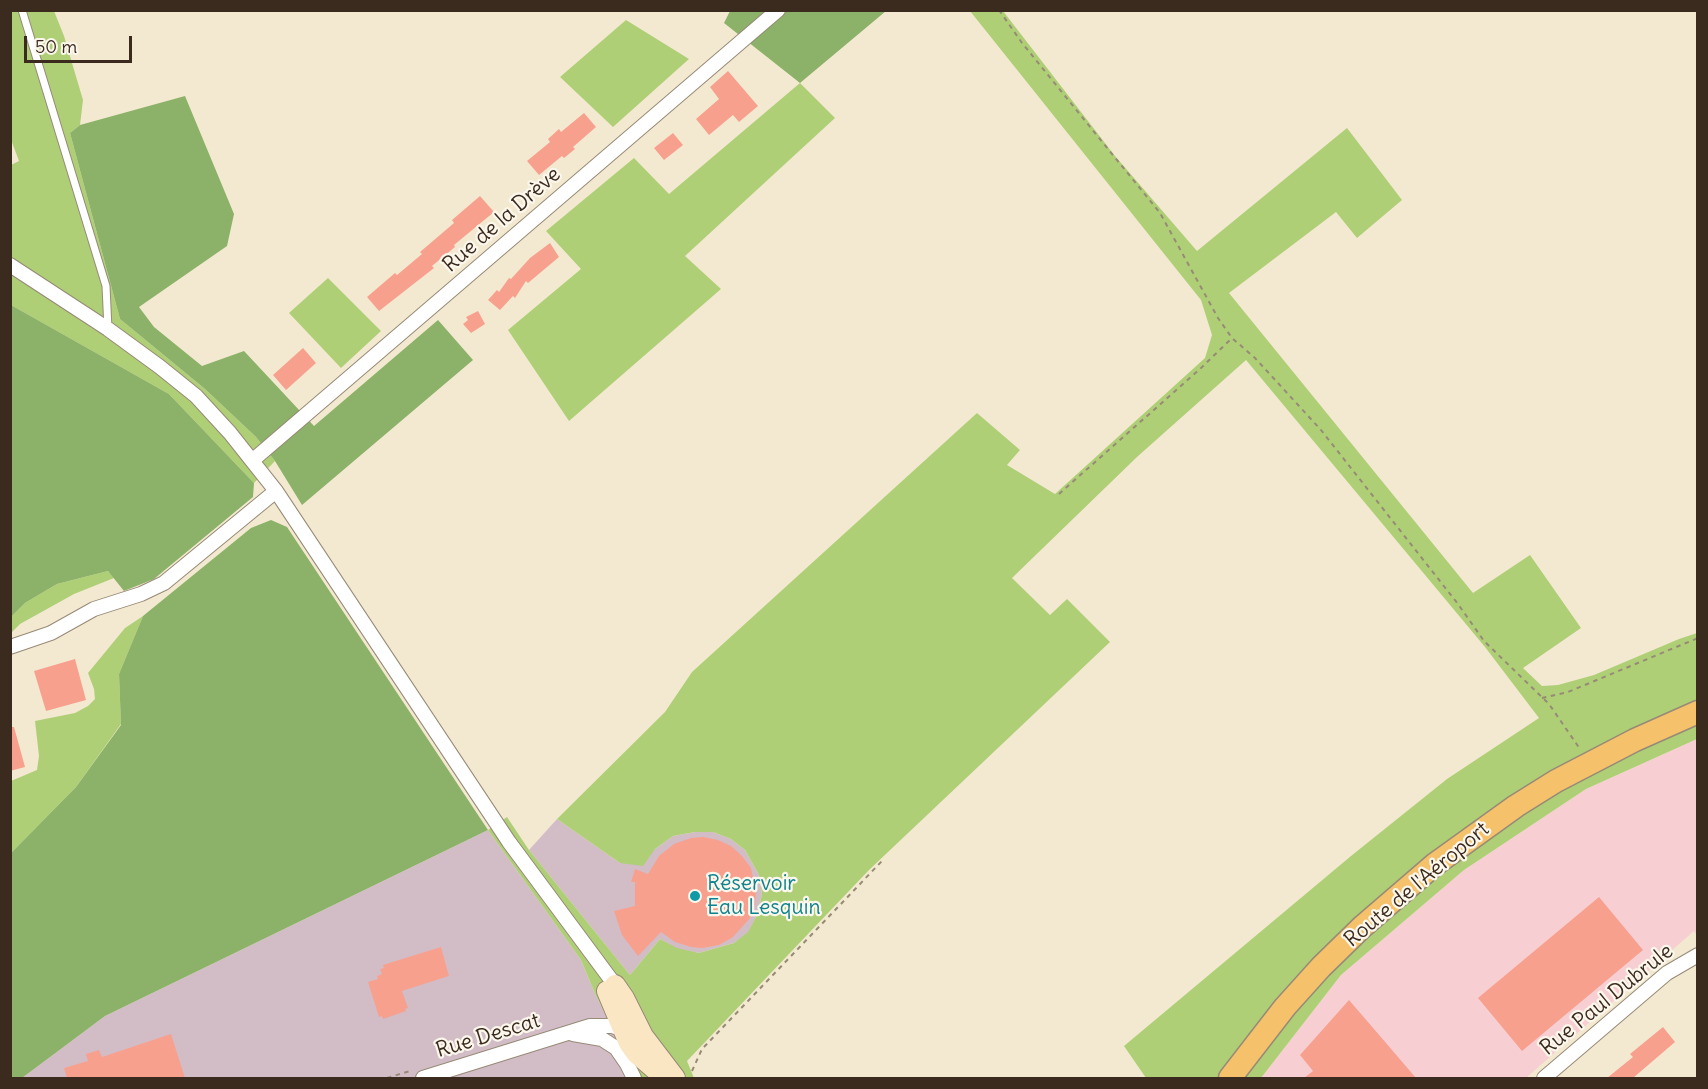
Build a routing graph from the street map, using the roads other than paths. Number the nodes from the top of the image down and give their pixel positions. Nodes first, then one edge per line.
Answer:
1 (22, 10) edge
2 (778, 10) edge
3 (10, 266) edge
4 (108, 329) junction
5 (253, 460) junction
6 (276, 491) junction
7 (10, 647) edge
8 (1698, 713) edge
9 (1698, 955) edge
10 (611, 988) junction
11 (621, 1028) junction
12 (566, 1034) junction
13 (649, 1044) junction
14 (681, 1076) edge
15 (423, 1078) edge
16 (634, 1078) edge
17 (665, 1078) edge
18 (1230, 1078) edge
19 (1544, 1078) edge

1 - 4 lane
2 - 5 street, Rue de la Drève
3 - 4 street
4 - 5 street
5 - 6 street
6 - 7 street
6 - 10 street
8 - 18 main road, Route de l'Aéroport
9 - 19 street, Rue Paul Dubrule
10 - 11 street
10 - 13 street
11 - 12 street, Rue Descat
11 - 13 street, Rue Descat
11 - 17 street
12 - 15 street, Rue Descat
12 - 16 street, Rue Descat
13 - 14 street

